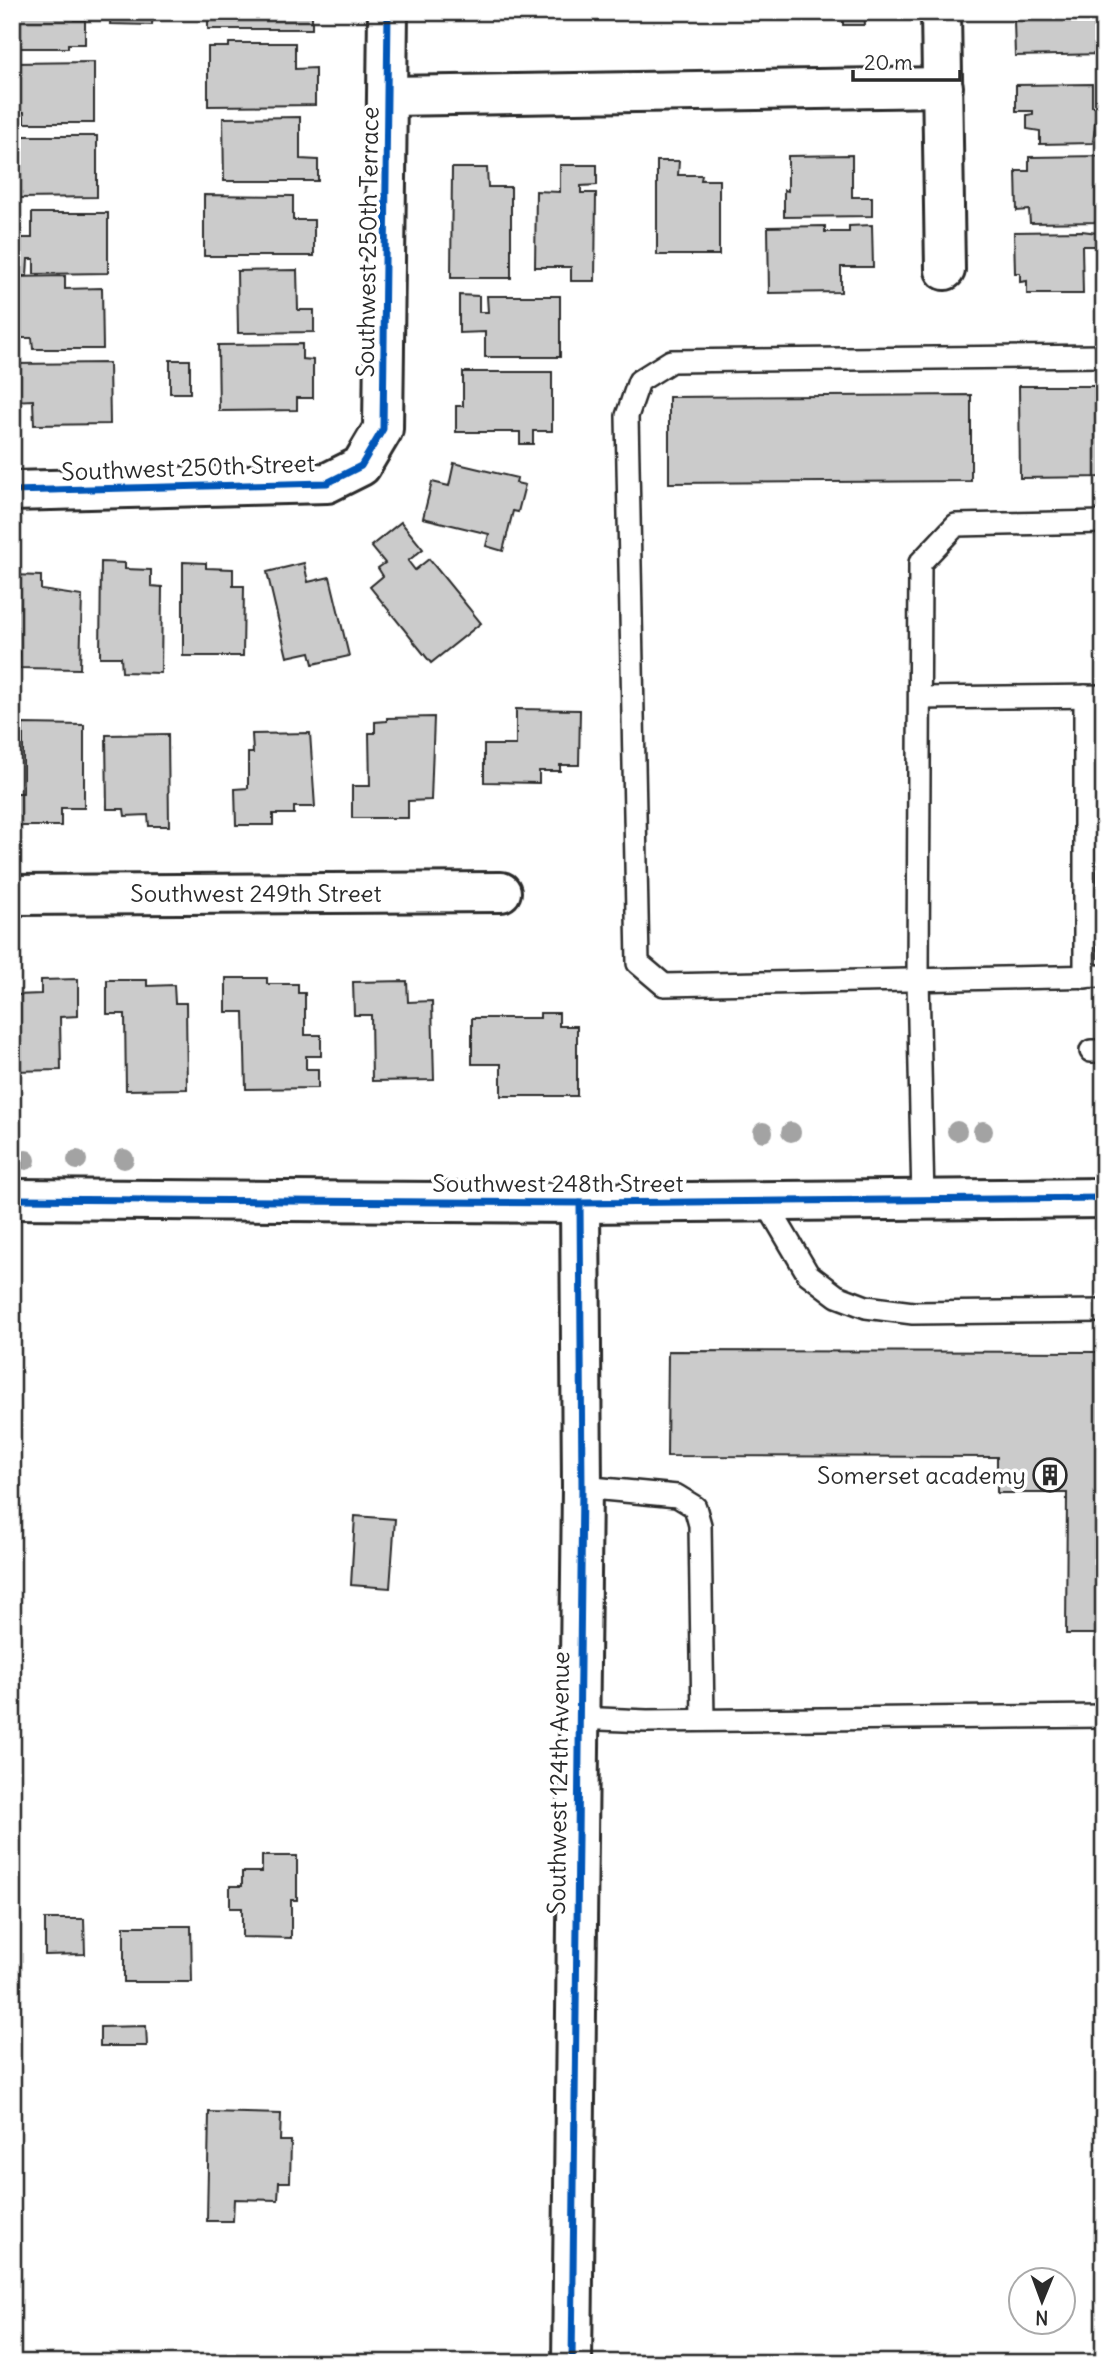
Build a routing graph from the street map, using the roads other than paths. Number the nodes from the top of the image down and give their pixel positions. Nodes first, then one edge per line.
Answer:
1 (388, 12) edge
2 (941, 12) edge
3 (943, 87) junction
4 (388, 96) junction
5 (945, 270) dead end
6 (1104, 356) edge
7 (361, 466) joint
8 (12, 491) edge
9 (1104, 522) edge
10 (1094, 696) edge
11 (920, 698) junction
12 (500, 892) dead end
13 (12, 895) edge
14 (1095, 977) edge
15 (918, 978) junction
16 (1104, 1198) edge
17 (12, 1199) edge
18 (923, 1200) junction
19 (765, 1201) junction
20 (580, 1203) junction
21 (1104, 1311) edge
22 (582, 1487) junction
23 (1104, 1716) edge
24 (577, 1718) junction
25 (702, 1720) junction
26 (572, 2363) edge

1 - 4 street, Southwest 250th Terrace
2 - 3 street
3 - 4 street, Southwest 250th Terrace
3 - 5 street
4 - 7 street, Southwest 250th Terrace
6 - 15 lane
7 - 8 street, Southwest 250th Street
9 - 11 lane
10 - 11 lane
10 - 14 lane
11 - 15 lane
12 - 13 street, Southwest 249th Street
14 - 15 lane
15 - 18 lane
16 - 18 street, Southwest 248th Street
17 - 20 street, Southwest 248th Street
18 - 19 street, Southwest 248th Street
19 - 20 street, Southwest 248th Street
19 - 21 lane
20 - 22 street, Southwest 124th Avenue
22 - 24 street, Southwest 124th Avenue
22 - 25 lane
23 - 25 lane
24 - 25 lane
24 - 26 street, Southwest 124th Avenue

